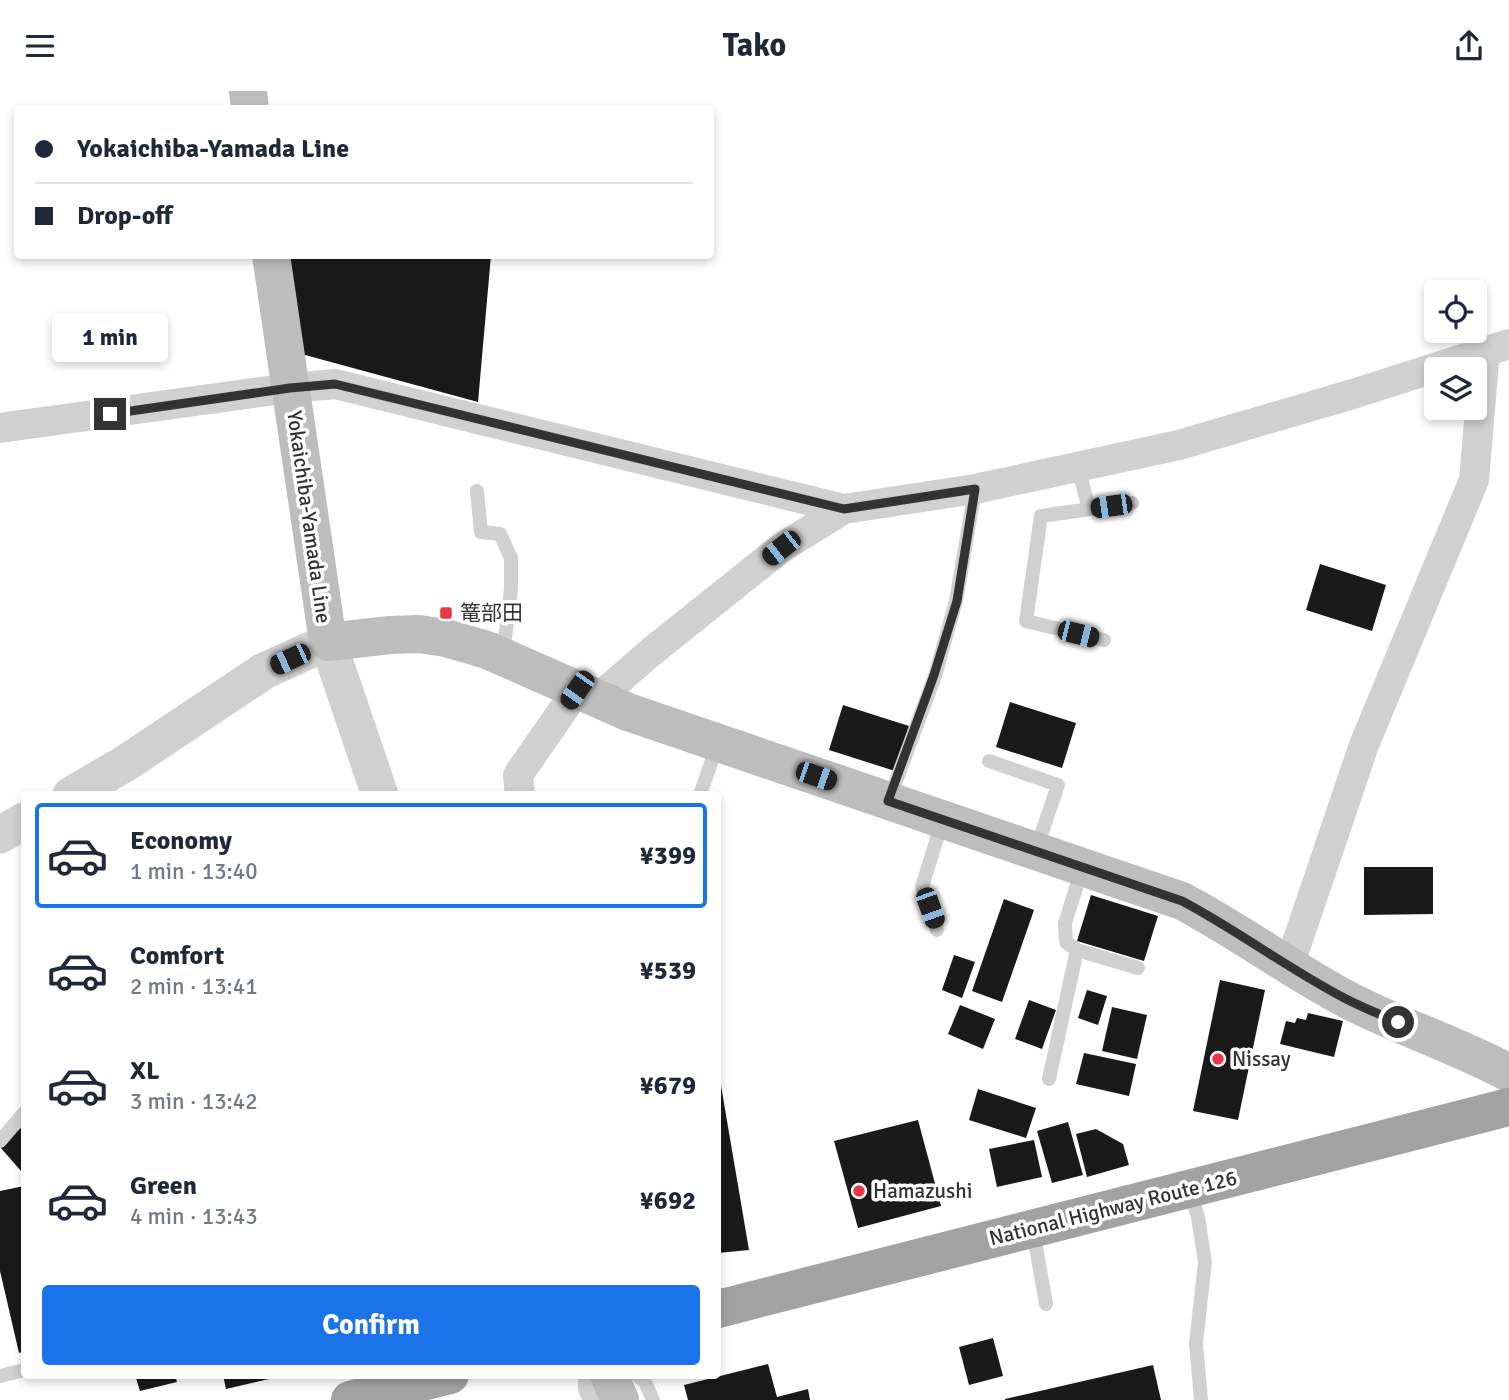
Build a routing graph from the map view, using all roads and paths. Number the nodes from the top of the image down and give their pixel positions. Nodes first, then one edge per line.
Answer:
1 (272, 259) edge
2 (1497, 348) edge
3 (290, 388) junction
4 (0, 428) edge
5 (1077, 467) junction
6 (975, 489) junction
7 (477, 491) dead end
8 (1132, 503) dead end
9 (844, 509) junction
10 (1089, 509) junction
11 (1104, 640) dead end
12 (328, 642) junction
13 (502, 657) junction
14 (587, 694) junction
15 (718, 743) junction
16 (989, 761) dead end
17 (78, 791) edge
18 (379, 791) edge
19 (520, 791) edge
20 (701, 791) edge
21 (888, 801) junction
22 (943, 819) junction
23 (21, 823) edge
24 (0, 835) edge
25 (1036, 851) junction
26 (1082, 867) junction
27 (937, 930) dead end
28 (1077, 950) junction
29 (1289, 966) junction
30 (1138, 968) dead end
31 (1509, 1073) edge
32 (1049, 1079) dead end
33 (1509, 1107) edge
34 (21, 1116) edge
35 (0, 1141) edge
36 (1190, 1188) junction
37 (1032, 1228) junction
38 (1046, 1304) dead end
39 (721, 1308) edge
40 (21, 1371) edge
41 (0, 1376) edge
42 (434, 1379) edge
43 (593, 1379) edge
44 (611, 1379) edge
45 (642, 1379) edge
46 (350, 1400) edge
47 (598, 1400) edge
48 (620, 1400) edge
49 (653, 1400) edge
50 (1200, 1400) edge

1 - 3 main road, Yokaichiba-Yamada Line
2 - 5 street
2 - 29 street
3 - 4 street
3 - 9 street
3 - 12 main road, Yokaichiba-Yamada Line
5 - 6 street
5 - 10 lane
6 - 9 street
6 - 21 lane
7 - 13 lane
8 - 10 lane
9 - 14 street
10 - 11 lane
12 - 13 main road, Yokaichiba-Yamada Line
12 - 17 street
12 - 18 street
13 - 14 main road, Yokaichiba-Yamada Line
14 - 15 main road, Yokaichiba-Yamada Line
14 - 19 street
15 - 20 lane
15 - 21 main road, Yokaichiba-Yamada Line
16 - 25 lane
21 - 22 main road, Yokaichiba-Yamada Line
22 - 25 main road, Yokaichiba-Yamada Line
22 - 27 lane
23 - 24 street
25 - 26 main road, Yokaichiba-Yamada Line
26 - 28 lane
26 - 29 main road, Yokaichiba-Yamada Line
28 - 30 lane
28 - 32 lane
29 - 31 main road, Yokaichiba-Yamada Line
33 - 36 highway, National Highway Route 126
34 - 35 lane
36 - 37 highway, National Highway Route 126
36 - 50 lane
37 - 38 lane
37 - 39 highway, National Highway Route 126
40 - 41 lane
42 - 46 highway
43 - 47 street
44 - 48 main road
45 - 49 lane

